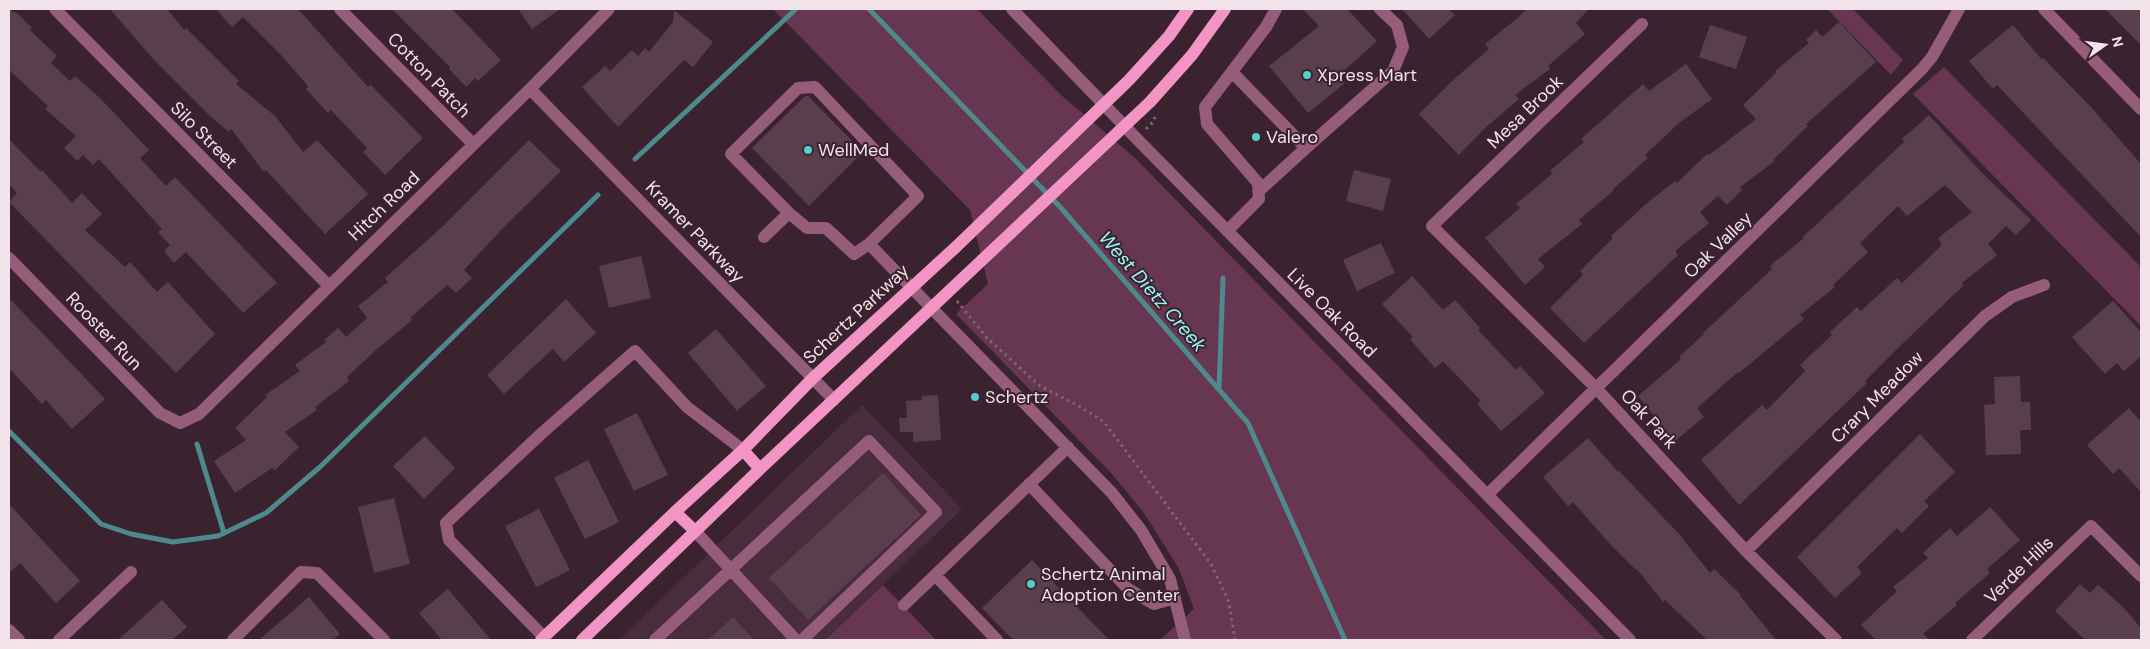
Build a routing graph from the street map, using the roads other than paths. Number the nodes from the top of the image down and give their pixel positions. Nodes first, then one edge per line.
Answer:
1 (55, 9) edge
2 (340, 9) edge
3 (609, 9) edge
4 (1012, 9) edge
5 (1188, 9) edge
6 (1225, 9) edge
7 (1276, 9) edge
8 (1380, 9) edge
9 (1959, 9) edge
10 (2044, 9) edge
11 (1642, 24) dead end
12 (1232, 72) junction
13 (530, 89) junction
14 (1103, 104) junction
15 (2141, 109) edge
16 (1124, 126) junction
17 (472, 144) junction
18 (1306, 148) junction
19 (1260, 190) junction
20 (789, 213) junction
21 (1432, 226) joint
22 (1227, 231) junction
23 (764, 236) dead end
24 (869, 244) junction
25 (9, 258) edge
26 (2044, 284) dead end
27 (328, 285) junction
28 (910, 287) junction
29 (931, 308) junction
30 (813, 378) junction
31 (1596, 388) junction
32 (834, 400) junction
33 (180, 423) joint
34 (1068, 447) junction
35 (743, 450) junction
36 (760, 468) junction
37 (1029, 484) junction
38 (1487, 495) junction
39 (675, 512) junction
40 (695, 532) junction
41 (1746, 550) junction
42 (730, 570) junction
43 (131, 572) dead end
44 (935, 575) junction
45 (2141, 576) edge
46 (1175, 598) junction
47 (904, 604) dead end
48 (9, 630) edge
49 (544, 639) edge
50 (19, 640) edge
51 (59, 640) edge
52 (233, 640) edge
53 (384, 640) edge
54 (582, 640) edge
55 (654, 640) edge
56 (796, 640) edge
57 (802, 640) edge
58 (997, 640) edge
59 (1185, 640) edge
60 (1630, 640) edge
61 (1836, 640) edge
62 (1972, 640) edge

1 - 27 street, Silo Street
2 - 17 street, Cotton Patch
3 - 13 street, Hitch Road
4 - 14 street, Live Oak Road
5 - 14 main road, Schertz Parkway
6 - 16 main road
7 - 12 street
8 - 18 street
9 - 31 street, Oak Valley
10 - 15 street
11 - 21 street, Mesa Brook
12 - 18 street
12 - 19 street
13 - 17 street, Hitch Road
13 - 30 street, Kramer Parkway
14 - 16 street, Live Oak Road
14 - 28 main road, Schertz Parkway
16 - 22 street, Live Oak Road
16 - 29 main road
17 - 27 street, Hitch Road
18 - 19 street
19 - 22 street
20 - 23 street
20 - 24 street
20 - 24 street
21 - 31 street, Oak Park
22 - 38 street, Live Oak Road
24 - 28 street
25 - 33 street, Rooster Run
26 - 41 street, Crary Meadow
27 - 33 street, Hitch Road
28 - 29 street
28 - 30 main road, Schertz Parkway
29 - 32 main road
29 - 34 street
30 - 32 street, Kramer Parkway
30 - 35 main road, Schertz Parkway
31 - 38 street, Oak Valley
31 - 41 street, Oak Park
32 - 36 main road
34 - 37 street
34 - 46 street
35 - 36 main road
35 - 39 main road, Schertz Parkway
35 - 49 street
36 - 40 main road
37 - 44 street
37 - 46 street
38 - 60 street, Live Oak Road
39 - 40 main road
39 - 49 main road, Schertz Parkway
40 - 42 street
40 - 54 main road
41 - 61 street, Oak Park
42 - 55 street
42 - 56 street
42 - 57 street
43 - 51 street
44 - 47 street
44 - 58 street
45 - 62 street, Verde Hills
46 - 59 street
48 - 50 street
52 - 53 street

